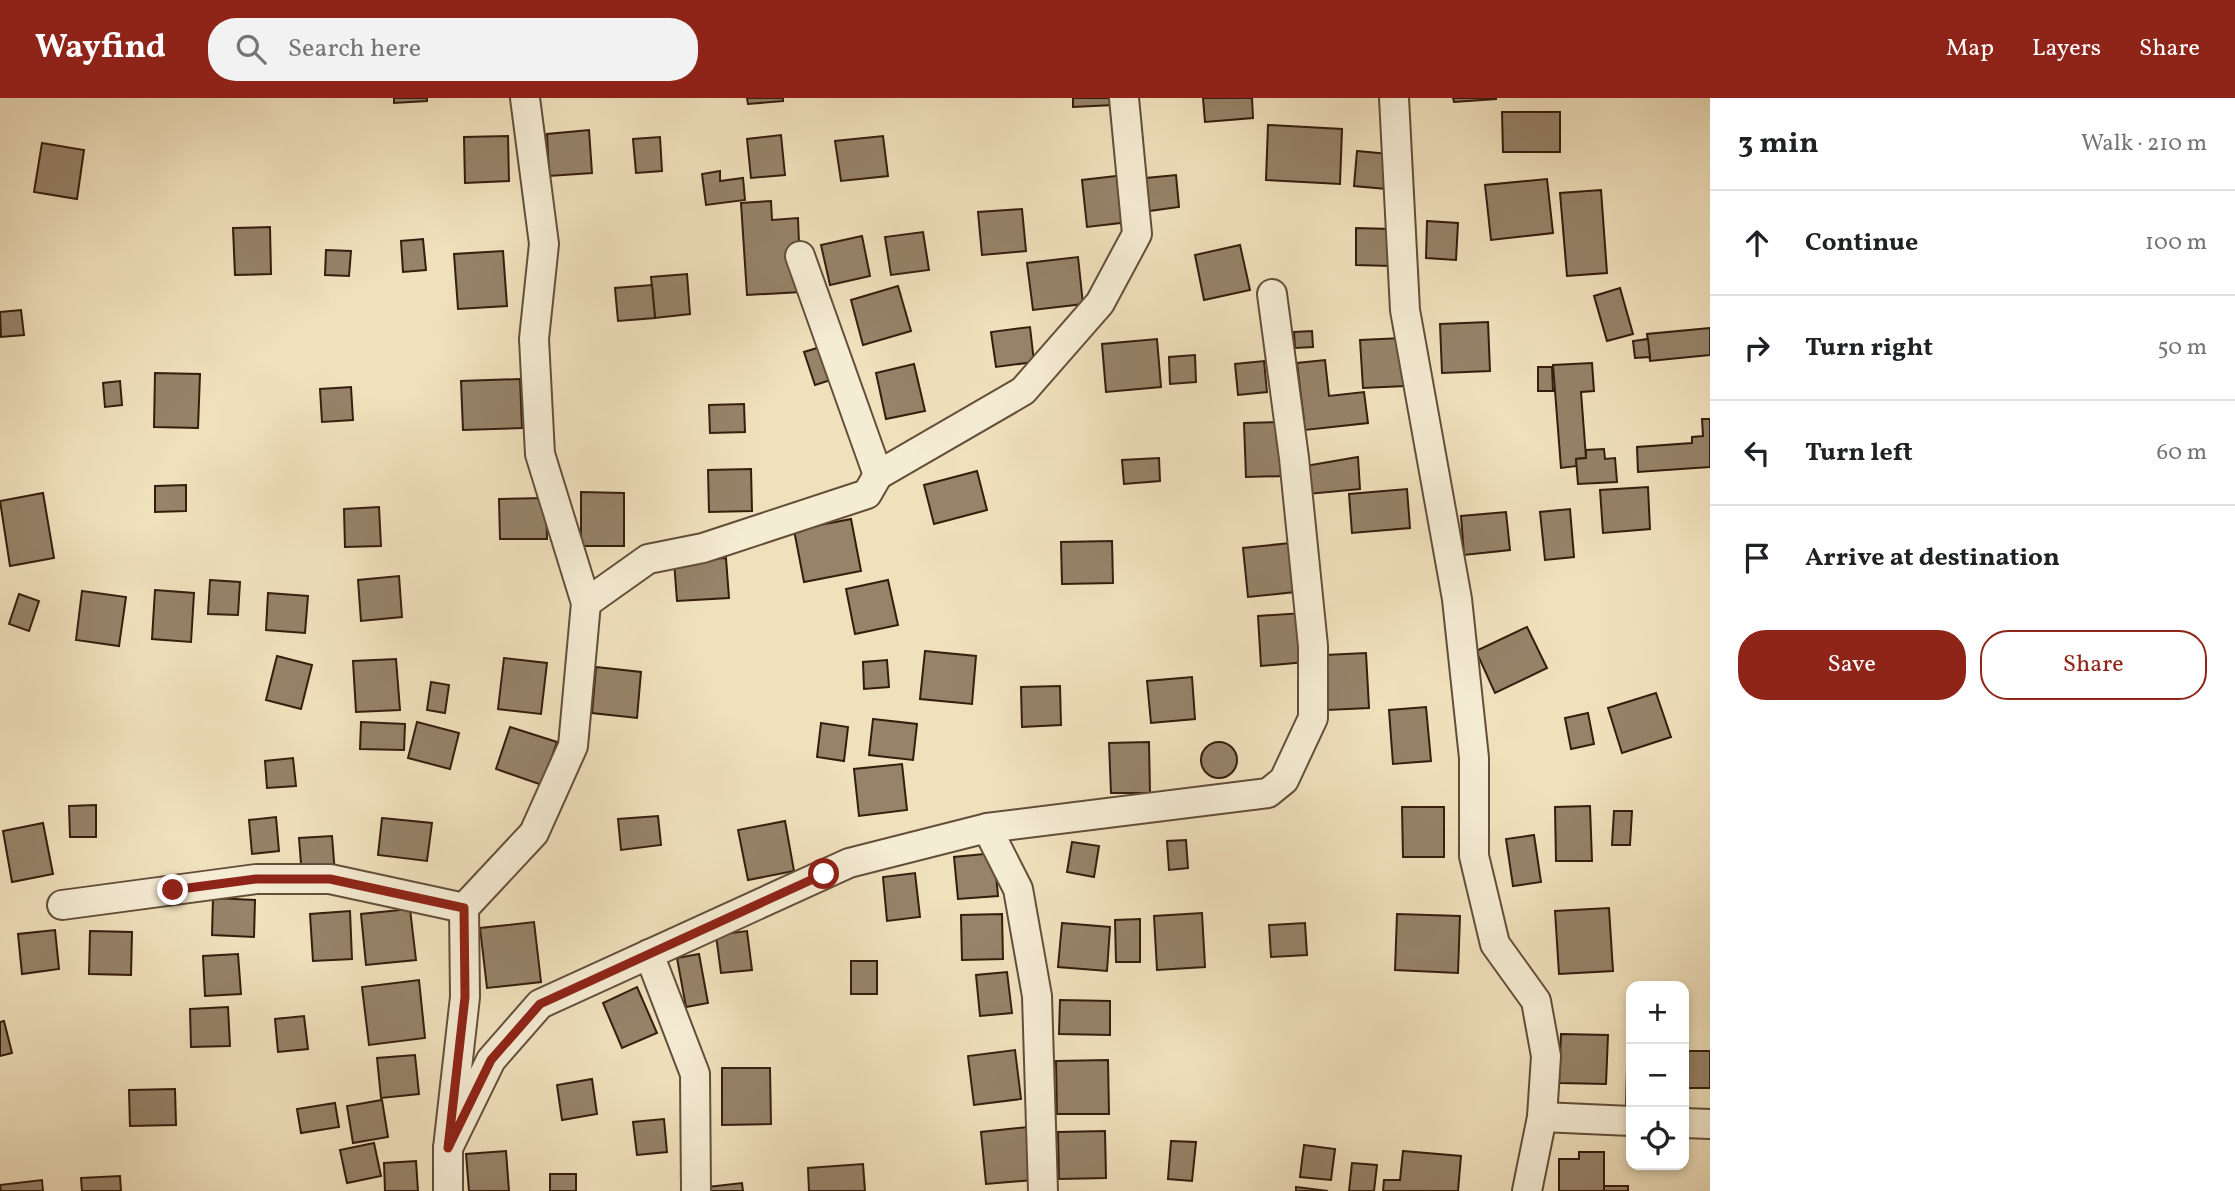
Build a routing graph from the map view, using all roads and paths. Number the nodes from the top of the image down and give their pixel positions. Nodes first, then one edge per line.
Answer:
1 (525, 98) edge
2 (1124, 98) edge
3 (1394, 98) edge
4 (800, 256) dead end
5 (1272, 295) dead end
6 (878, 475) junction
7 (586, 603) junction
8 (987, 828) junction
9 (62, 905) dead end
10 (464, 908) junction
11 (649, 954) junction
12 (1542, 1117) junction
13 (1626, 1121) edge
14 (1689, 1123) edge
15 (1710, 1124) edge
16 (448, 1148) junction
17 (448, 1191) edge
18 (696, 1191) edge
19 (1043, 1191) edge
20 (1527, 1191) edge

1 - 7 street
2 - 6 street
3 - 12 street
4 - 6 street
5 - 8 street
6 - 7 street
7 - 10 street
8 - 11 street
8 - 19 street
9 - 10 street
10 - 16 street
11 - 16 street
11 - 18 street
12 - 13 street
12 - 20 street
14 - 15 street
16 - 17 street

